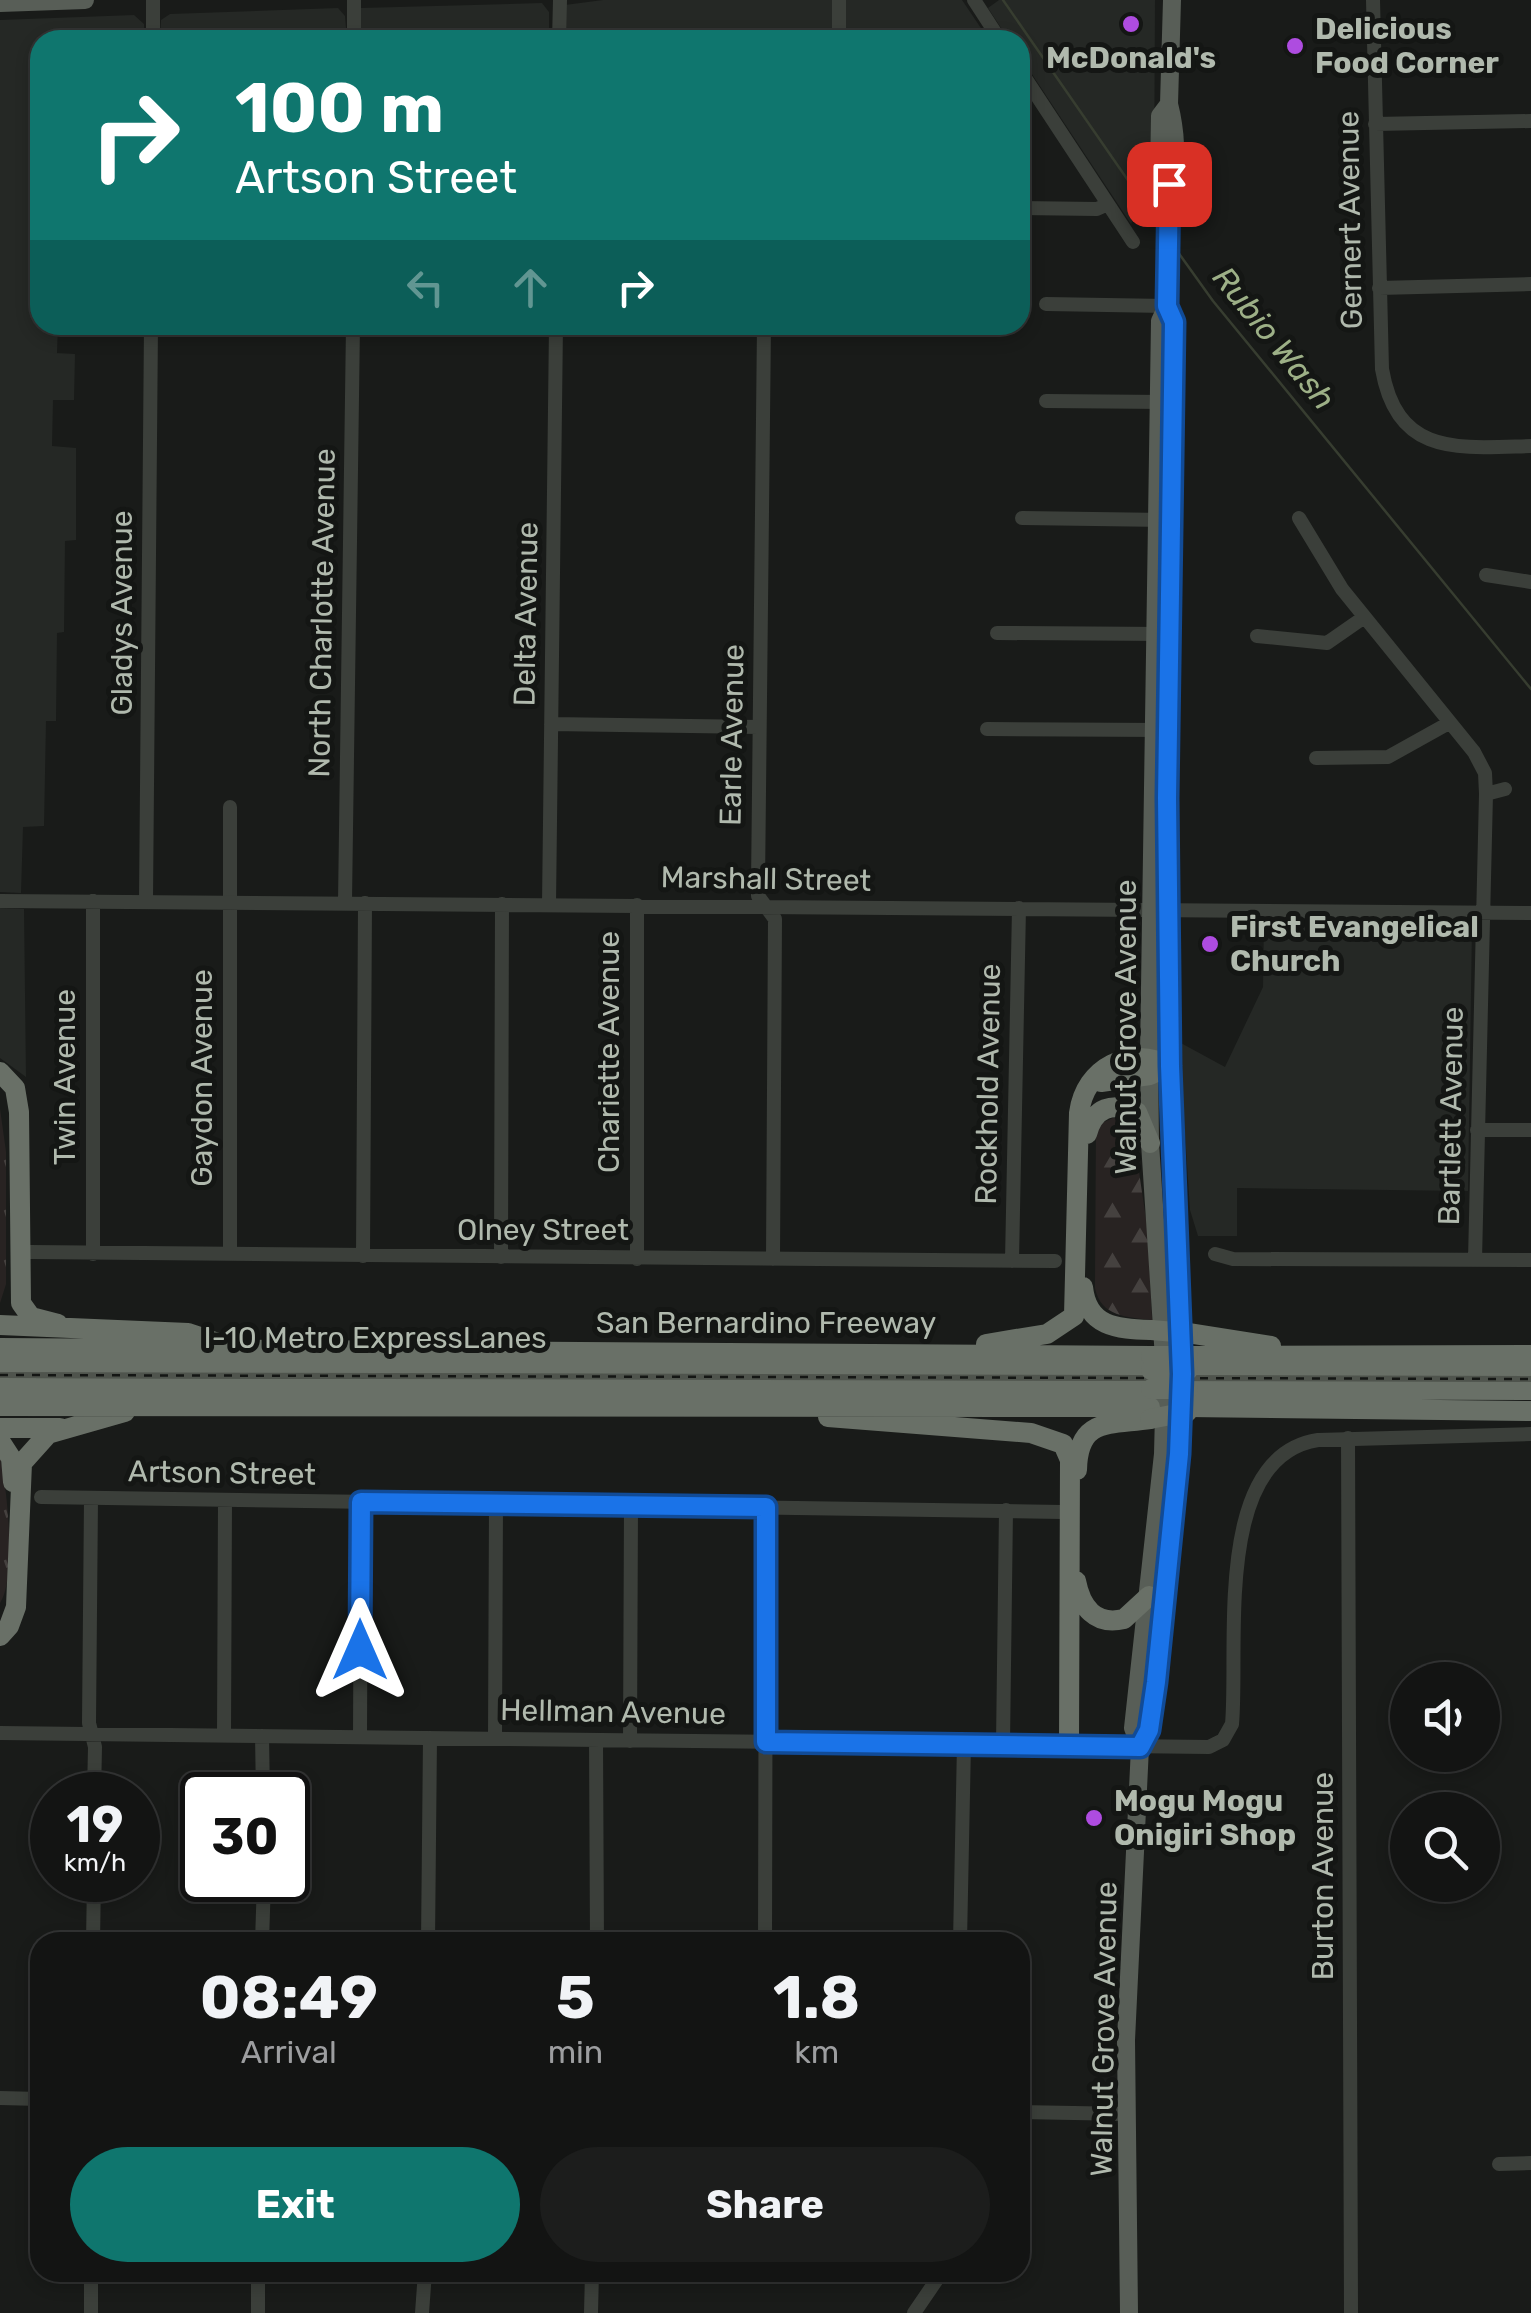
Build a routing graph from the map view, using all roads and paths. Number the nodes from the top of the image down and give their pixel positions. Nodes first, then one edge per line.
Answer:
1 (85, 0) edge
2 (153, 0) edge
3 (354, 0) edge
4 (560, 0) edge
5 (839, 0) edge
6 (974, 0) edge
7 (1172, 0) edge
8 (1373, 0) edge
9 (0, 3) edge
10 (153, 30) edge
11 (354, 30) edge
12 (559, 30) edge
13 (839, 30) edge
14 (994, 30) edge
15 (1030, 85) edge
16 (1531, 122) edge
17 (1375, 124) junction
18 (1108, 204) junction
19 (1030, 208) edge
20 (1133, 242) dead end
21 (1531, 284) edge
22 (1379, 288) junction
23 (1046, 304) dead end
24 (1167, 306) junction
25 (151, 335) edge
26 (352, 335) edge
27 (556, 335) edge
28 (764, 335) edge
29 (1046, 401) dead end
30 (1165, 402) junction
31 (1531, 446) edge
32 (1022, 518) dead end
33 (1299, 518) dead end
34 (1164, 520) junction
35 (1486, 576) dead end
36 (1531, 582) edge
37 (1364, 618) junction
38 (997, 633) dead end
39 (1162, 634) junction
40 (1257, 636) dead end
41 (551, 724) junction
42 (1450, 724) junction
43 (759, 726) junction
44 (988, 729) dead end
45 (1160, 730) junction
46 (1316, 758) dead end
47 (1505, 788) dead end
48 (1486, 794) junction
49 (230, 807) dead end
50 (0, 900) edge
51 (146, 900) junction
52 (93, 901) junction
53 (229, 902) junction
54 (344, 902) junction
55 (365, 902) junction
56 (502, 904) junction
57 (549, 904) junction
58 (637, 905) junction
59 (770, 906) junction
60 (1019, 908) junction
61 (1160, 909) junction
62 (1482, 912) junction
63 (1531, 914) edge
64 (1156, 1065) junction
65 (0, 1072) edge
66 (0, 1096) edge
67 (1477, 1130) junction
68 (1531, 1130) edge
69 (1087, 1134) junction
70 (1150, 1143) junction
71 (30, 1252) dead end
72 (92, 1254) junction
73 (230, 1254) junction
74 (1215, 1254) dead end
75 (363, 1256) junction
76 (501, 1257) junction
77 (637, 1258) junction
78 (773, 1259) junction
79 (1475, 1260) junction
80 (1531, 1260) edge
81 (1012, 1261) junction
82 (1055, 1262) dead end
83 (0, 1311) edge
84 (58, 1324) junction
85 (0, 1325) edge
86 (0, 1348) edge
87 (242, 1350) junction
88 (930, 1353) junction
89 (1332, 1354) junction
90 (1531, 1355) edge
91 (0, 1366) edge
92 (1531, 1371) edge
93 (0, 1388) edge
94 (1151, 1388) junction
95 (1189, 1390) junction
96 (1531, 1390) edge
97 (767, 1405) junction
98 (0, 1406) edge
99 (136, 1406) junction
100 (1531, 1411) edge
101 (0, 1428) edge
102 (62, 1428) junction
103 (1531, 1434) edge
104 (1348, 1438) junction
105 (0, 1441) edge
106 (41, 1497) dead end
107 (91, 1499) junction
108 (226, 1501) junction
109 (361, 1502) junction
110 (496, 1504) junction
111 (631, 1505) junction
112 (766, 1507) junction
113 (1006, 1510) junction
114 (1062, 1512) dead end
115 (1076, 1579) junction
116 (1148, 1596) junction
117 (0, 1615) edge
118 (0, 1636) edge
119 (0, 1733) edge
120 (92, 1734) junction
121 (224, 1735) junction
122 (262, 1736) junction
123 (360, 1736) junction
124 (430, 1738) junction
125 (495, 1738) junction
126 (596, 1740) junction
127 (630, 1741) junction
128 (766, 1742) junction
129 (964, 1744) junction
130 (1003, 1744) junction
131 (1069, 1746) junction
132 (1140, 1747) junction
133 (93, 1772) edge
134 (263, 1772) edge
135 (94, 1902) edge
136 (263, 1902) edge
137 (94, 1932) edge
138 (262, 1932) edge
139 (428, 1932) edge
140 (597, 1932) edge
141 (765, 1932) edge
142 (960, 1932) edge
143 (0, 2098) edge
144 (30, 2099) edge
145 (1030, 2112) edge
146 (1127, 2114) junction
147 (1531, 2163) edge
148 (1499, 2164) dead end
149 (91, 2282) edge
150 (258, 2282) edge
151 (424, 2282) edge
152 (592, 2282) edge
153 (935, 2282) edge
154 (91, 2313) edge
155 (258, 2313) edge
156 (422, 2313) edge
157 (591, 2313) edge
158 (914, 2313) edge
159 (1129, 2313) edge
160 (1351, 2313) edge

1 - 9 main road
2 - 10 street
3 - 11 street
4 - 12 street
5 - 13 street
6 - 14 street
7 - 24 main road, Walnut Grove Avenue
8 - 17 street, Gernert Avenue
15 - 18 street
16 - 17 street
17 - 22 street, Gernert Avenue
18 - 19 street
18 - 20 street
21 - 22 street
22 - 31 street, Gernert Avenue
23 - 24 street
24 - 30 main road, Walnut Grove Avenue
25 - 51 street, Gladys Avenue
26 - 54 street, North Charlotte Avenue
27 - 41 street, Delta Avenue
28 - 43 street, Earle Avenue
29 - 30 street
30 - 34 main road, Walnut Grove Avenue
32 - 34 street
33 - 37 street, Bartlett Avenue
34 - 39 main road, Walnut Grove Avenue
35 - 36 street
37 - 40 street
37 - 42 street, Bartlett Avenue
38 - 39 street
39 - 45 main road, Walnut Grove Avenue
41 - 43 street
41 - 57 street, Delta Avenue
42 - 46 street
42 - 48 street, Bartlett Avenue
43 - 59 street, Earle Avenue
44 - 45 street
45 - 61 main road, Walnut Grove Avenue
47 - 48 street
48 - 62 street, Bartlett Avenue
49 - 53 street, Gaydon Avenue
50 - 52 street, Marshall Street
51 - 52 street, Marshall Street
51 - 53 street, Marshall Street
52 - 72 street, Twin Avenue
53 - 54 street, Marshall Street
53 - 73 street, Gaydon Avenue
54 - 55 street, Marshall Street
55 - 56 street, Marshall Street
55 - 75 street
56 - 57 street, Marshall Street
56 - 76 street
57 - 58 street, Marshall Street
58 - 59 street, Marshall Street
58 - 77 street, Chariette Avenue
59 - 60 street, Marshall Street
59 - 78 street, Earle Avenue
60 - 61 street, Marshall Street
60 - 81 street, Rockhold Avenue
61 - 62 street, Marshall Street
61 - 64 main road, Walnut Grove Avenue
62 - 63 street, Marshall Street
62 - 67 street, Bartlett Avenue
64 - 69 highway
64 - 70 main road, Walnut Grove Avenue
64 - 88 highway
64 - 132 main road, Walnut Grove Avenue
65 - 84 highway
66 - 83 highway
67 - 68 street
67 - 79 street, Bartlett Avenue
69 - 70 highway
69 - 89 highway, bridge
70 - 116 main road, Walnut Grove Avenue
71 - 72 street, Olney Street
72 - 73 street, Olney Street
73 - 75 street, Olney Street
74 - 79 street
75 - 76 street, Olney Street
76 - 77 street, Olney Street
77 - 78 street, Olney Street
78 - 81 street, Olney Street
79 - 80 street
81 - 82 street, Olney Street
84 - 85 highway
84 - 87 highway
86 - 87 highway, San Bernardino Freeway
87 - 88 highway, San Bernardino Freeway
88 - 94 highway, San Bernardino Freeway
89 - 90 highway, San Bernardino Freeway
89 - 95 highway, San Bernardino Freeway
91 - 94 highway, I-10 Metro ExpressLanes
92 - 95 highway, I-10 Metro ExpressLanes
93 - 94 highway, I-10 Metro ExpressLanes
94 - 95 highway, bridge
94 - 95 highway, I-10 Metro ExpressLanes, bridge
94 - 95 highway, San Bernardino Freeway, bridge
94 - 97 highway, San Bernardino Freeway
94 - 115 highway
95 - 96 highway, I-10 Metro ExpressLanes
95 - 100 highway, San Bernardino Freeway
97 - 99 highway, San Bernardino Freeway
97 - 131 highway
98 - 99 highway, San Bernardino Freeway
99 - 102 highway
101 - 102 highway
102 - 118 highway
103 - 104 street
104 - 132 street, Hellman Avenue
104 - 160 street, Burton Avenue
105 - 117 highway
106 - 107 street, Artson Street
107 - 108 street, Artson Street
107 - 120 street
108 - 109 street, Artson Street
108 - 121 street
109 - 110 street, Artson Street
109 - 123 street
110 - 111 street, Artson Street
110 - 125 street
111 - 112 street, Artson Street
111 - 127 street
112 - 113 street, Artson Street
112 - 128 street
113 - 114 street, Artson Street
113 - 130 street
115 - 116 highway
115 - 131 highway
116 - 132 main road, Walnut Grove Avenue
119 - 120 street, Hellman Avenue
120 - 121 street, Hellman Avenue
120 - 133 street
121 - 122 street, Hellman Avenue
122 - 123 street, Hellman Avenue
122 - 134 street
123 - 124 street, Hellman Avenue
124 - 125 street, Hellman Avenue
124 - 139 street
125 - 126 street, Hellman Avenue
126 - 127 street, Hellman Avenue
126 - 140 street
127 - 128 street, Hellman Avenue
128 - 129 street, Hellman Avenue
128 - 141 street
129 - 130 street, Hellman Avenue
129 - 142 street
130 - 131 street, Hellman Avenue
131 - 132 street, Hellman Avenue
132 - 146 main road, Walnut Grove Avenue
135 - 137 street
136 - 138 street
143 - 144 street
145 - 146 street
146 - 159 main road, Walnut Grove Avenue
147 - 148 street
149 - 154 street
150 - 155 street
151 - 156 street
152 - 157 street
153 - 158 street

